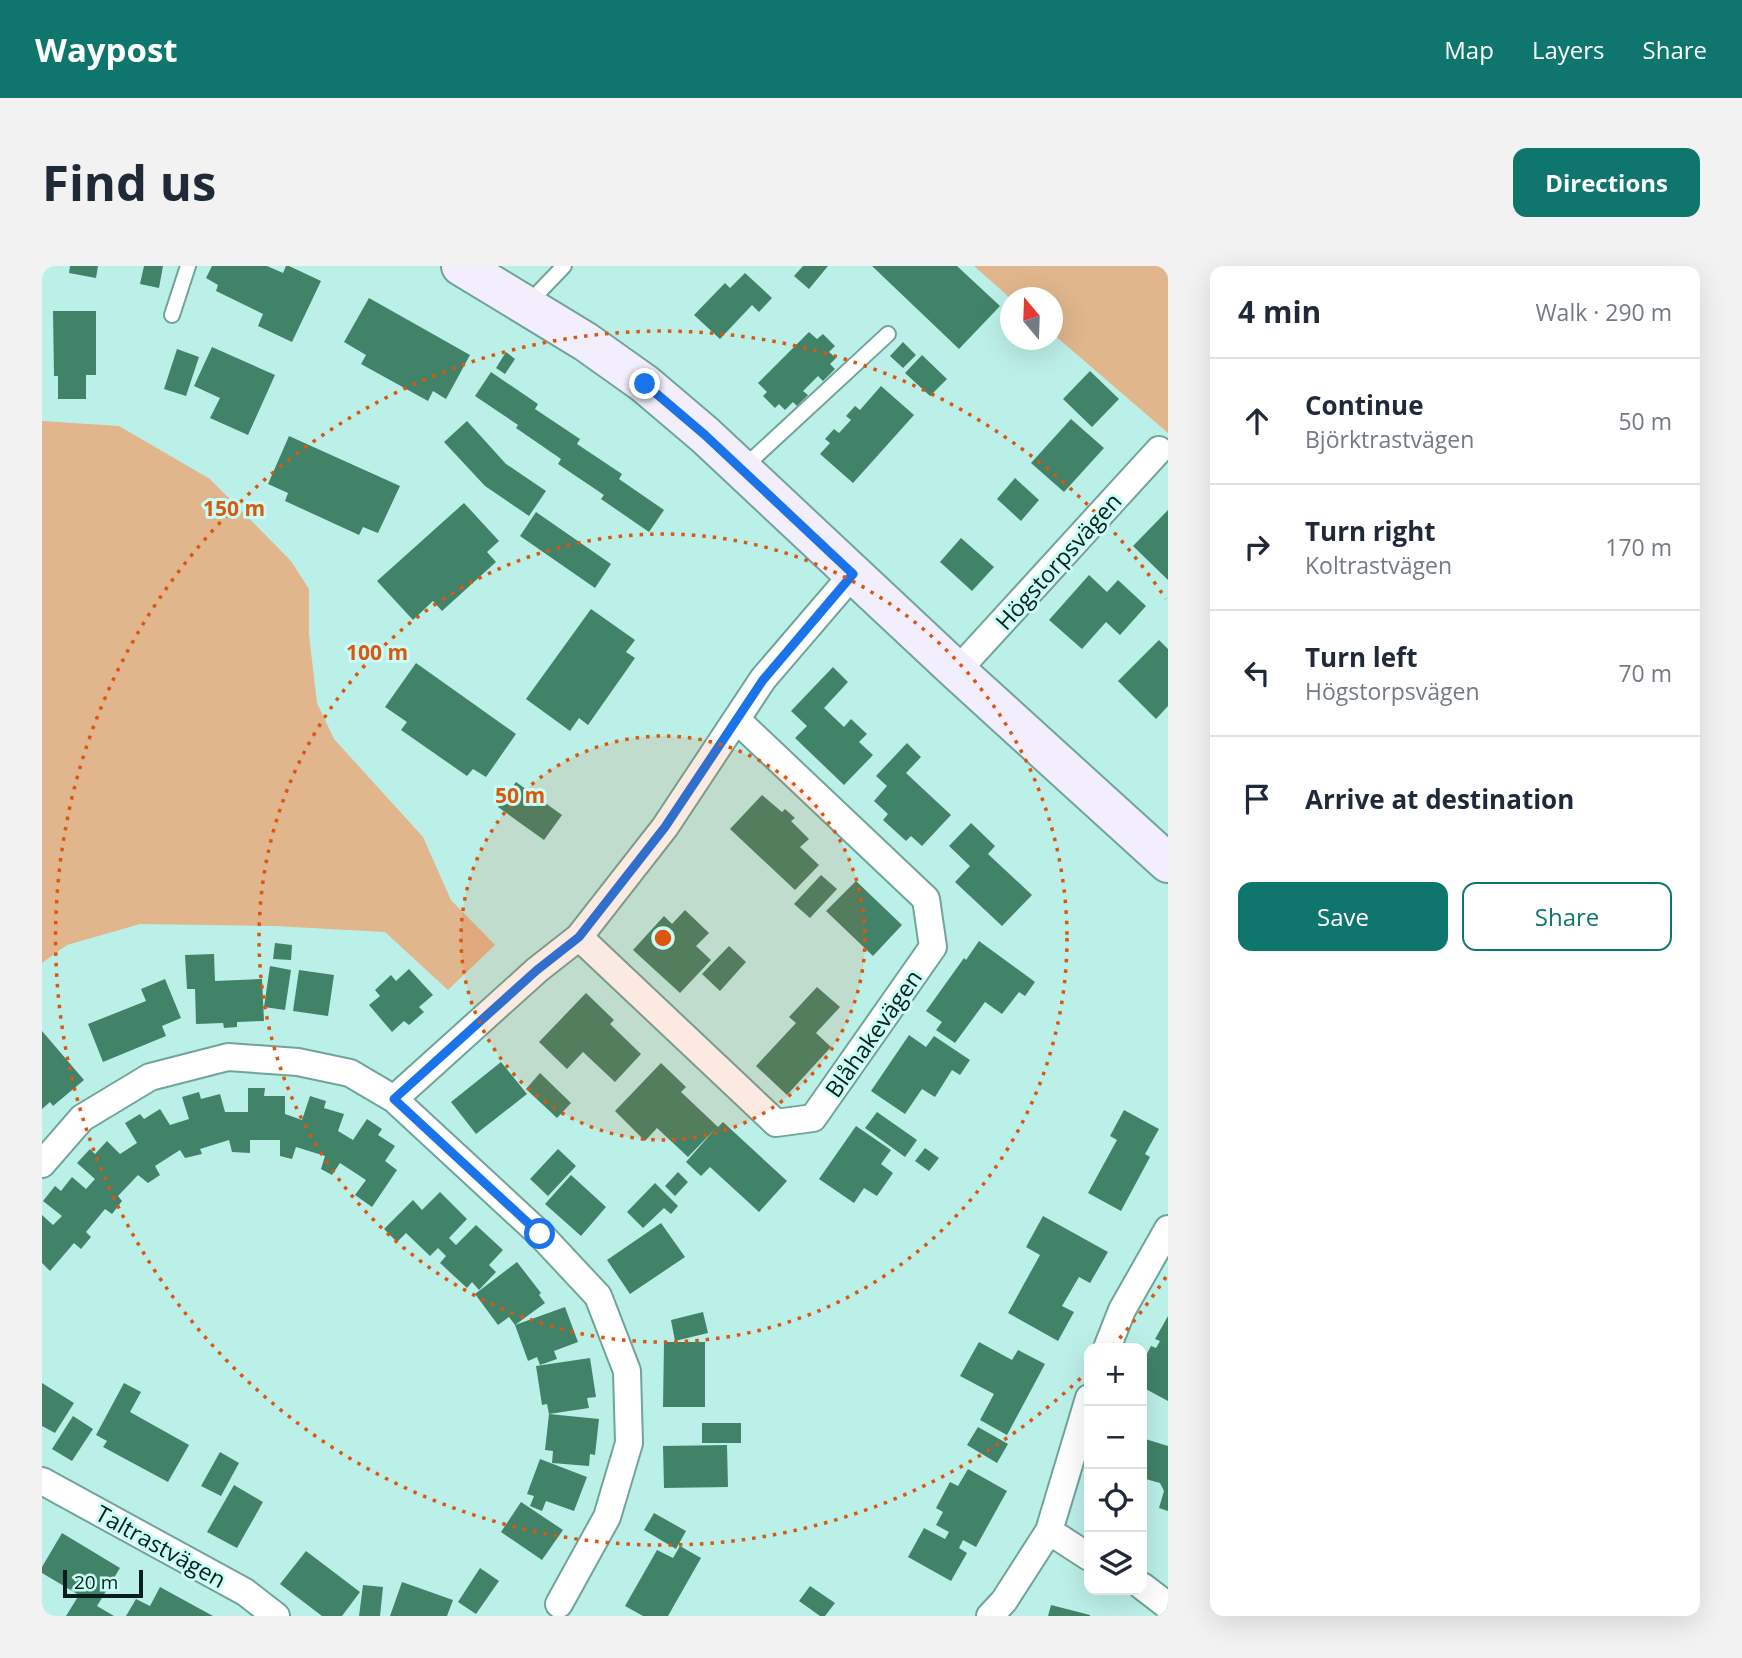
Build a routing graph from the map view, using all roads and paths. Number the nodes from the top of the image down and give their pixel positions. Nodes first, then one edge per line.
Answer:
1 (188, 266) edge
2 (461, 266) edge
3 (564, 266) edge
4 (529, 307) junction
5 (172, 315) dead end
6 (888, 334) dead end
7 (1159, 450) dead end
8 (741, 470) junction
9 (853, 574) junction
10 (957, 671) junction
11 (738, 721) junction
12 (1168, 863) edge
13 (579, 937) junction
14 (394, 1099) junction
15 (42, 1164) edge
16 (1168, 1229) edge
17 (1109, 1343) edge
18 (1087, 1406) edge
19 (42, 1481) edge
20 (1049, 1531) junction
21 (1084, 1554) edge
22 (1147, 1590) edge
23 (559, 1604) dead end
24 (1168, 1606) edge
25 (276, 1616) edge
26 (990, 1616) edge

1 - 5 lane
2 - 4 street
3 - 4 lane
4 - 8 street
6 - 8 lane
7 - 10 street, Högstorpsvägen
8 - 9 street
9 - 10 street
9 - 11 street
10 - 12 street
11 - 13 street
11 - 13 street, Blåhakevägen
13 - 14 street
14 - 15 street
14 - 23 street
16 - 17 street
18 - 20 street
19 - 25 street, Taltrastvägen
20 - 21 street
20 - 26 street
22 - 24 street

